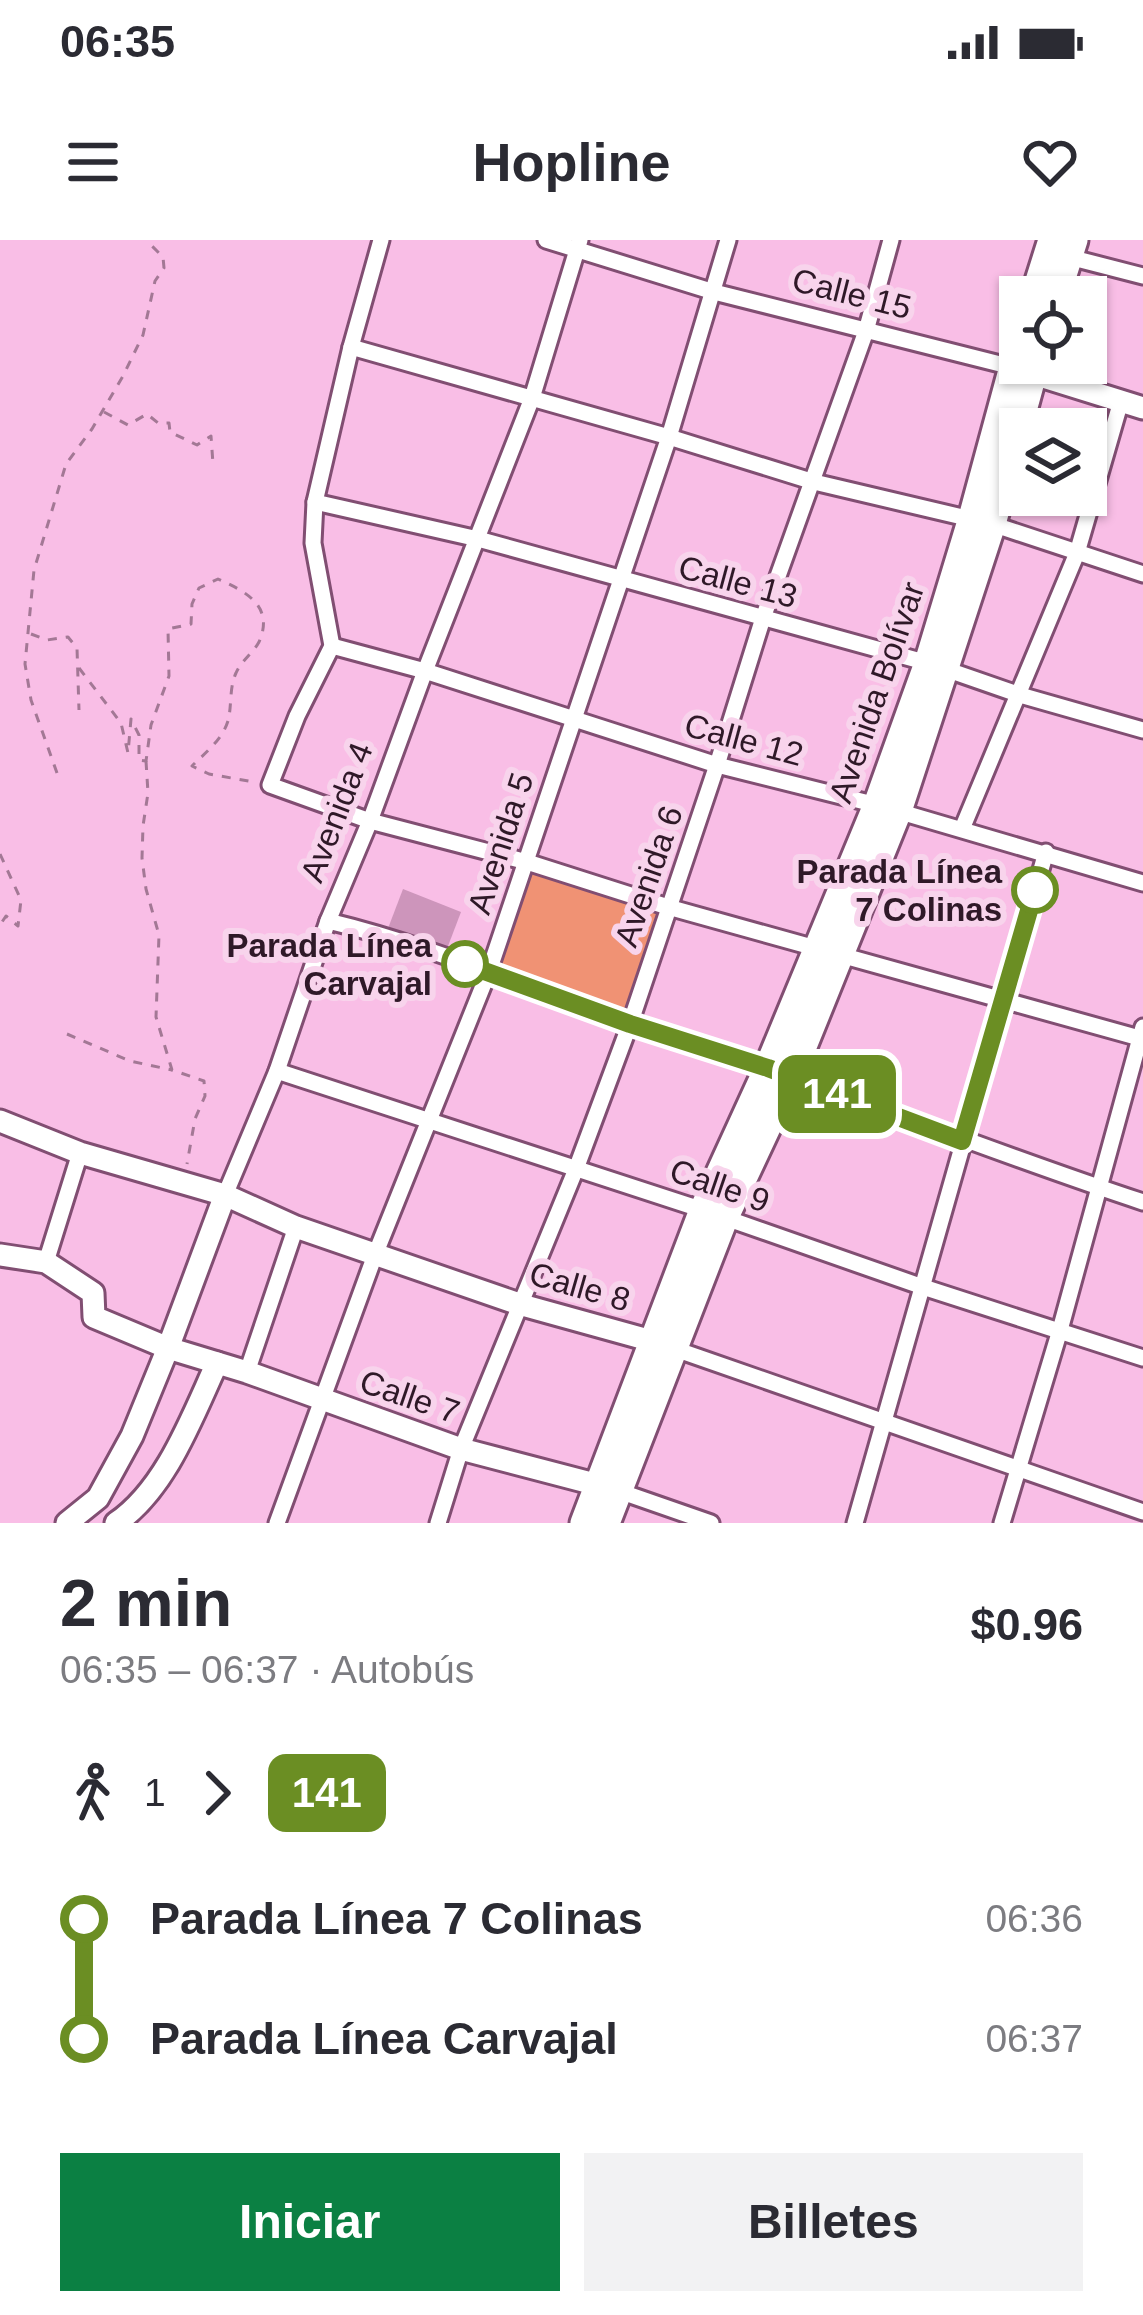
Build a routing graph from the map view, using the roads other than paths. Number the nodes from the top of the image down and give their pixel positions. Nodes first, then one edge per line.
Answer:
1 (381, 240) edge
2 (546, 240) edge
3 (728, 240) edge
4 (891, 240) edge
5 (579, 244) edge
6 (1065, 246) edge
7 (1047, 276) edge
8 (1060, 276) edge
9 (1143, 276) edge
10 (714, 292) junction
11 (866, 331) junction
12 (351, 347) junction
13 (999, 356) edge
14 (1019, 384) edge
15 (1081, 384) edge
16 (532, 398) junction
17 (1132, 405) edge
18 (669, 437) junction
19 (814, 482) junction
20 (315, 502) junction
21 (982, 521) junction
22 (478, 539) junction
23 (1077, 553) junction
24 (1143, 574) edge
25 (620, 580) junction
26 (763, 618) junction
27 (332, 646) junction
28 (936, 667) junction
29 (425, 671) junction
30 (1020, 695) junction
31 (572, 718) junction
32 (1143, 730) edge
33 (717, 765) junction
34 (888, 808) junction
35 (370, 821) junction
36 (962, 829) junction
37 (1046, 852) junction
38 (527, 862) junction
39 (1143, 883) edge
40 (668, 907) junction
41 (328, 921) junction
42 (828, 952) junction
43 (489, 970) junction
44 (1002, 1001) junction
45 (630, 1024) junction
46 (1142, 1034) edge
47 (277, 1071) junction
48 (780, 1072) junction
49 (0, 1121) edge
50 (428, 1121) junction
51 (962, 1141) junction
52 (80, 1153) junction
53 (576, 1169) junction
54 (1099, 1188) junction
55 (225, 1195) junction
56 (1143, 1202) edge
57 (714, 1214) junction
58 (296, 1227) junction
59 (0, 1255) edge
60 (375, 1255) junction
61 (46, 1262) junction
62 (922, 1287) junction
63 (522, 1305) junction
64 (1060, 1330) junction
65 (664, 1344) junction
66 (168, 1348) junction
67 (1143, 1358) edge
68 (217, 1363) junction
69 (247, 1372) junction
70 (320, 1400) junction
71 (882, 1422) junction
72 (461, 1449) junction
73 (1017, 1468) junction
74 (609, 1487) junction
75 (1143, 1512) edge
76 (67, 1523) edge
77 (116, 1523) edge
78 (277, 1523) edge
79 (438, 1523) edge
80 (584, 1523) edge
81 (606, 1523) edge
82 (711, 1523) edge
83 (855, 1523) edge
84 (1002, 1523) edge

1 - 12 street
2 - 5 street, Calle 15
3 - 10 street, Avenida 5
4 - 11 street, Avenida 6
5 - 10 street, Calle 15
5 - 16 street, Avenida 4
6 - 7 highway
6 - 8 highway
6 - 9 street
10 - 11 street, Calle 15
10 - 18 street, Avenida 5
11 - 13 street, Calle 15
11 - 19 street, Avenida 6
12 - 16 street
12 - 20 street
14 - 21 highway, Avenida Bolívar
15 - 17 main road, Calle 15
16 - 18 street
16 - 22 street, Avenida 4
17 - 23 street
18 - 19 street
18 - 25 street, Avenida 5
19 - 21 street
19 - 26 street, Avenida 6
20 - 22 street, Calle 13
20 - 27 street
21 - 23 street
21 - 28 highway, Avenida Bolívar
22 - 25 street, Calle 13
22 - 29 street, Avenida 4
23 - 24 street
23 - 30 street
25 - 26 street, Calle 13
25 - 31 street, Avenida 5
26 - 28 street, Calle 13
26 - 33 street, Avenida 6
27 - 29 street, Calle 12
27 - 35 street
28 - 30 street, Calle 13
28 - 34 highway, Avenida Bolívar
29 - 31 street, Calle 12
29 - 35 street, Avenida 4
30 - 32 street, Calle 13
30 - 36 street
31 - 33 street, Calle 12
31 - 38 street, Avenida 5
33 - 34 street, Calle 12
33 - 40 street, Avenida 6
34 - 36 street, Calle 12
34 - 42 highway, Avenida Bolívar
35 - 38 street
35 - 41 street, Avenida 4
36 - 37 street, Calle 12
37 - 39 street, Calle 12
37 - 44 street
38 - 40 street
38 - 43 street, Avenida 5
40 - 42 street
40 - 45 street, Avenida 6
41 - 43 street
41 - 47 street, Avenida 4
42 - 44 street
42 - 48 highway, Avenida Bolívar
43 - 45 street
43 - 50 street, Avenida 5
44 - 46 street
44 - 51 street
45 - 48 street
45 - 53 street, Avenida 6
46 - 54 street
47 - 50 street, Calle 9
47 - 55 street, Avenida 4
48 - 51 street
48 - 57 highway, Avenida Bolívar
49 - 52 main road, Calle 8
50 - 53 street, Calle 9
50 - 60 street, Avenida 5
51 - 54 street
51 - 62 street
52 - 55 main road, Calle 8
52 - 61 street
53 - 57 street, Calle 9
53 - 63 street, Avenida 6
54 - 56 street
54 - 64 street
55 - 58 main road, Calle 8
55 - 66 main road, Avenida 4
57 - 62 street, Calle 9
57 - 65 highway, Avenida Bolívar
58 - 60 main road, Calle 8
58 - 69 street
59 - 61 main road
60 - 63 main road, Calle 8
60 - 70 street, Avenida 5
61 - 66 main road, Calle 7
62 - 64 street, Calle 9
62 - 71 street
63 - 65 main road, Calle 8
63 - 72 street, Avenida 6
64 - 67 street, Calle 9
64 - 73 street
65 - 71 street, Calle 8
65 - 74 highway, Avenida Bolívar
66 - 68 main road, Calle 7
66 - 76 main road, Avenida 4
68 - 69 main road, Calle 7
68 - 77 main road
69 - 70 main road, Calle 7
70 - 72 main road, Calle 7
70 - 78 street, Avenida 5
71 - 73 street, Calle 8
71 - 83 street
72 - 74 main road, Calle 7
72 - 79 street, Avenida 6
73 - 75 street, Calle 8
73 - 84 street
74 - 80 highway, Avenida Bolívar
74 - 81 highway, Avenida Bolívar
74 - 82 street, Calle 7

